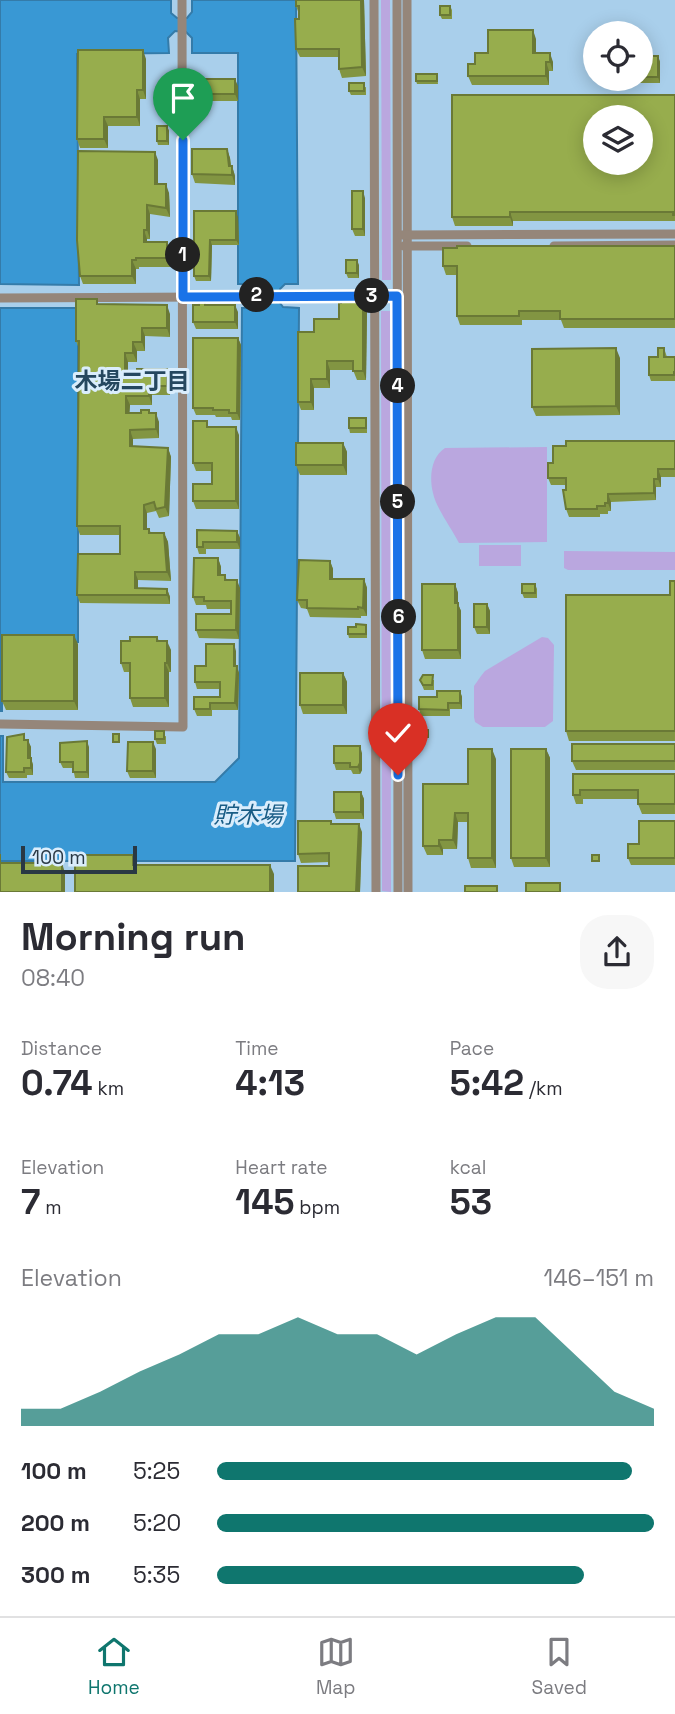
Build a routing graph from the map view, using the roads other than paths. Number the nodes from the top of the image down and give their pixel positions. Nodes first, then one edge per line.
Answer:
1 (182, 0) edge
2 (374, 0) edge
3 (397, 0) edge
4 (407, 0) edge
5 (675, 234) edge
6 (402, 235) junction
7 (675, 245) edge
8 (402, 246) junction
9 (474, 246) edge
10 (541, 246) edge
11 (374, 296) junction
12 (397, 296) junction
13 (183, 297) junction
14 (3, 298) edge
15 (2, 724) edge
16 (376, 891) edge
17 (398, 891) edge
18 (408, 891) edge

1 - 13 street
2 - 11 street
3 - 6 street
4 - 6 street
5 - 6 street
6 - 8 street
7 - 10 street
8 - 9 street
8 - 12 street
8 - 18 street
11 - 12 street
11 - 13 street
11 - 16 street
12 - 17 street
13 - 14 street
13 - 15 street

